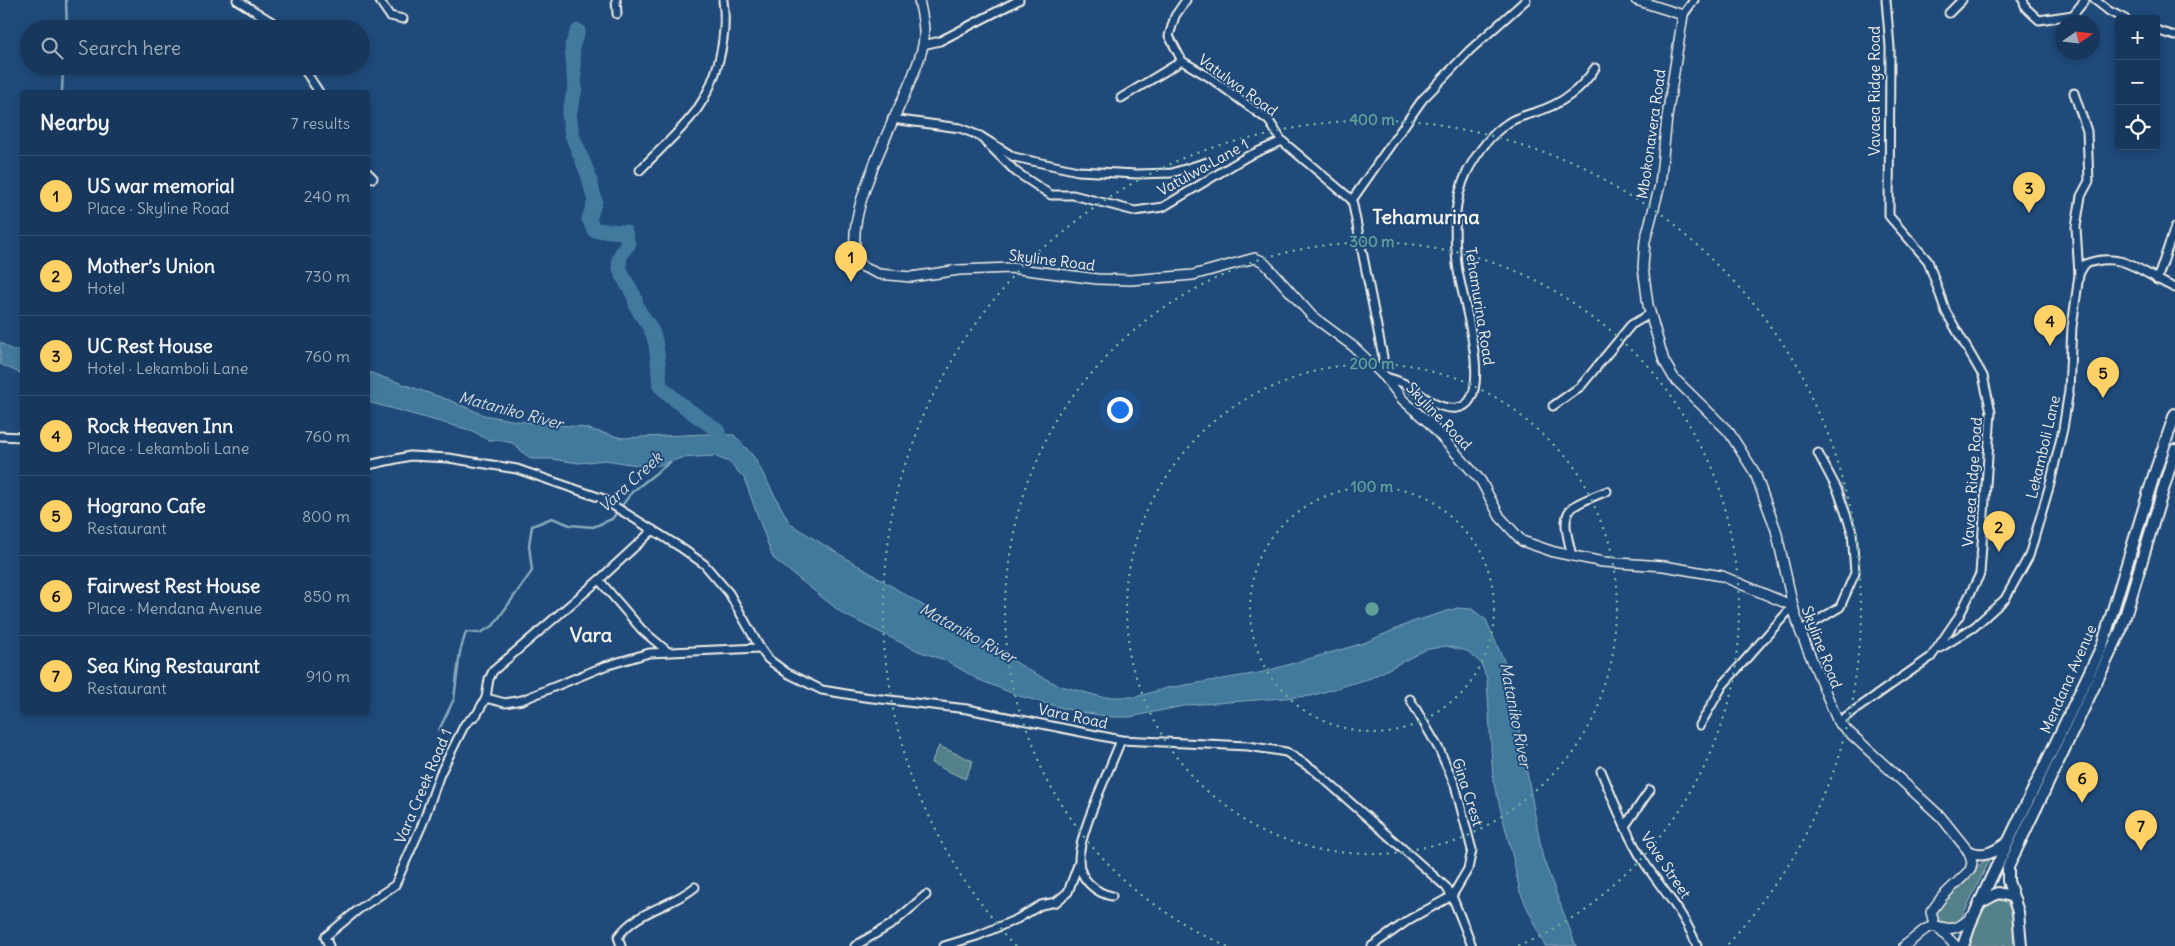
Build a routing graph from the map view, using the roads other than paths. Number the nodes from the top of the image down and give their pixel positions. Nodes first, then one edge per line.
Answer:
1 (237, 0) edge
2 (379, 0) edge
3 (616, 0) edge
4 (723, 0) edge
5 (919, 0) edge
6 (1019, 0) edge
7 (1186, 0) edge
8 (1526, 0) edge
9 (1636, 0) edge
10 (1694, 0) edge
11 (1886, 0) edge
12 (1962, 0) edge
13 (2023, 0) edge
14 (2095, 0) edge
15 (2085, 1) edge
16 (1949, 13) dead end
17 (617, 14) dead end
18 (1683, 15) junction
19 (2117, 15) edge
20 (403, 19) dead end
21 (269, 20) edge
22 (2160, 31) edge
23 (2175, 36) edge
24 (923, 45) junction
25 (1182, 61) junction
26 (1595, 68) dead end
27 (308, 75) edge
28 (318, 90) edge
29 (2074, 93) dead end
30 (1121, 98) dead end
31 (892, 119) junction
32 (980, 136) junction
33 (1282, 141) junction
34 (1207, 162) dead end
35 (640, 170) dead end
36 (1352, 200) junction
37 (2175, 227) edge
38 (2079, 275) junction
39 (2157, 280) junction
40 (2175, 288) edge
41 (1650, 314) junction
42 (1383, 375) junction
43 (1554, 406) dead end
44 (2175, 414) edge
45 (0, 436) edge
46 (20, 437) edge
47 (2175, 450) edge
48 (1818, 453) dead end
49 (370, 465) edge
50 (1607, 491) dead end
51 (653, 530) junction
52 (1572, 556) junction
53 (599, 580) junction
54 (1794, 606) junction
55 (1800, 631) junction
56 (760, 648) junction
57 (1937, 649) junction
58 (666, 651) junction
59 (486, 698) junction
60 (1410, 699) dead end
61 (1838, 722) junction
62 (1700, 725) dead end
63 (1121, 740) junction
64 (1601, 771) dead end
65 (1650, 790) dead end
66 (1625, 826) junction
67 (2008, 843) junction
68 (1969, 852) junction
69 (1079, 862) junction
70 (695, 887) dead end
71 (926, 895) dead end
72 (1112, 896) dead end
73 (1452, 896) junction
74 (1981, 902) junction
75 (2016, 903) junction
76 (1975, 913) junction
77 (1935, 927) junction
78 (329, 946) edge
79 (621, 946) edge
80 (855, 946) edge
81 (944, 946) edge
82 (1372, 946) edge
83 (1472, 946) edge
84 (1697, 946) edge
85 (1904, 946) edge
86 (1956, 946) edge
87 (1963, 946) edge
88 (2021, 946) edge

1 - 21 street
2 - 20 street
3 - 17 street
4 - 35 street
5 - 24 street, Skyline Road
6 - 24 street
7 - 25 street
8 - 36 street
9 - 18 street
10 - 18 street
11 - 57 street, Vavaea Ridge Road
12 - 16 street
13 - 15 street
14 - 19 street
18 - 41 street, Mbokonavera Road
22 - 23 street
24 - 31 street, Skyline Road
25 - 30 street, Vatulwa Road
25 - 33 street, Vatulwa Road
26 - 42 street, Tehamurina Road
27 - 28 street
29 - 38 street, Lekamboli Lane
31 - 32 street
31 - 42 street, Skyline Road
32 - 33 street, Vatulwa Lane 1
32 - 34 street
33 - 36 street, Vatulwa Road
36 - 42 street
37 - 39 street
38 - 39 street
38 - 57 street, Lekamboli Lane
39 - 40 street
41 - 43 street
41 - 54 street, Mbokonavera Road
42 - 52 street, Skyline Road
44 - 67 main road, Mendana Avenue
45 - 46 street
47 - 75 main road, Mendana Avenue
48 - 55 street
49 - 51 street, Vara Road
50 - 52 street
51 - 53 street, Vara Creek Road 1
51 - 56 street, Vara Road
52 - 54 street, Skyline Road
53 - 58 street
53 - 59 street, Vara Creek Road 1
54 - 55 street, Skyline Road
54 - 62 street
55 - 61 street, Skyline Road
56 - 58 street
56 - 63 street, Vara Road
57 - 61 street, Vavaea Ridge Road
58 - 59 street
59 - 78 street, Vara Creek Road 1
60 - 73 street, Gina Crest
61 - 68 street, Skyline Road
63 - 69 street
63 - 73 street, Vara Road
64 - 66 street, Vave Street
65 - 66 street
66 - 84 street, Vave Street
67 - 68 main road
67 - 74 main road, Mendana Avenue
68 - 77 street
69 - 72 street
69 - 81 street
70 - 79 street
71 - 80 street
73 - 82 street
73 - 83 street, Vara Road
74 - 75 main road
74 - 76 main road, Mendana Avenue
75 - 88 main road, Mendana Avenue
76 - 77 street
76 - 87 main road, Mendana Avenue
77 - 85 street
77 - 86 street

